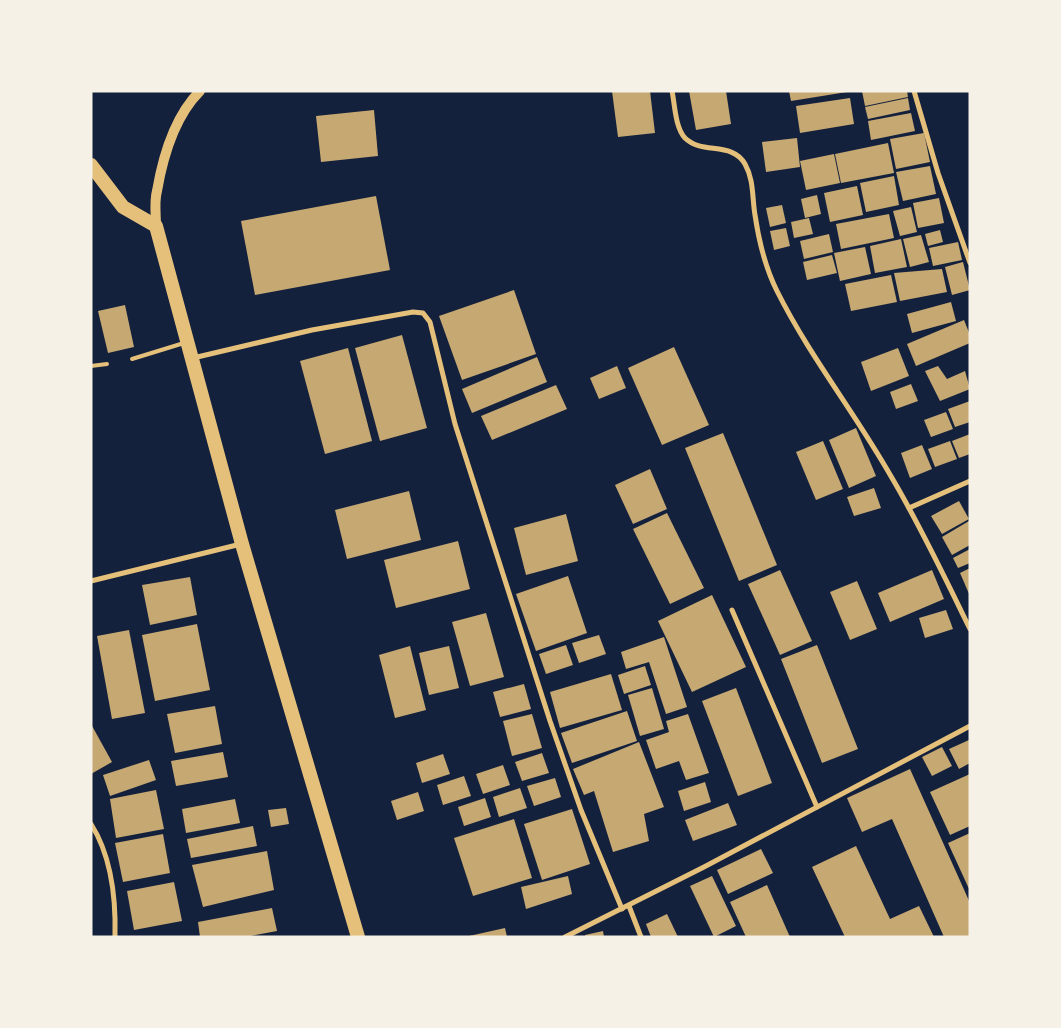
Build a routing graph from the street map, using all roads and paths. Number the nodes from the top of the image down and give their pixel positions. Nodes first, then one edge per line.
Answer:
1 (200, 91) edge
2 (672, 91) edge
3 (914, 91) edge
4 (91, 165) edge
5 (156, 226) junction
6 (970, 263) edge
7 (186, 343) junction
8 (132, 359) dead end
9 (191, 359) junction
10 (107, 364) dead end
11 (91, 366) edge
12 (970, 481) edge
13 (909, 508) junction
14 (242, 544) junction
15 (91, 581) edge
16 (732, 610) dead end
17 (970, 629) edge
18 (970, 726) edge
19 (816, 807) junction
20 (91, 824) edge
21 (628, 906) junction
22 (622, 909) junction
23 (115, 937) edge
24 (358, 937) edge
25 (565, 937) edge
26 (641, 937) edge

1 - 5 main road
2 - 13 street
3 - 6 street
4 - 5 highway
5 - 7 highway
7 - 8 lane
7 - 9 highway
9 - 14 highway
9 - 22 street
10 - 11 lane
12 - 13 street
13 - 17 street
14 - 15 street
14 - 24 highway
16 - 19 street
18 - 19 street
19 - 21 street
20 - 23 street
21 - 22 street
21 - 26 street
22 - 25 street

